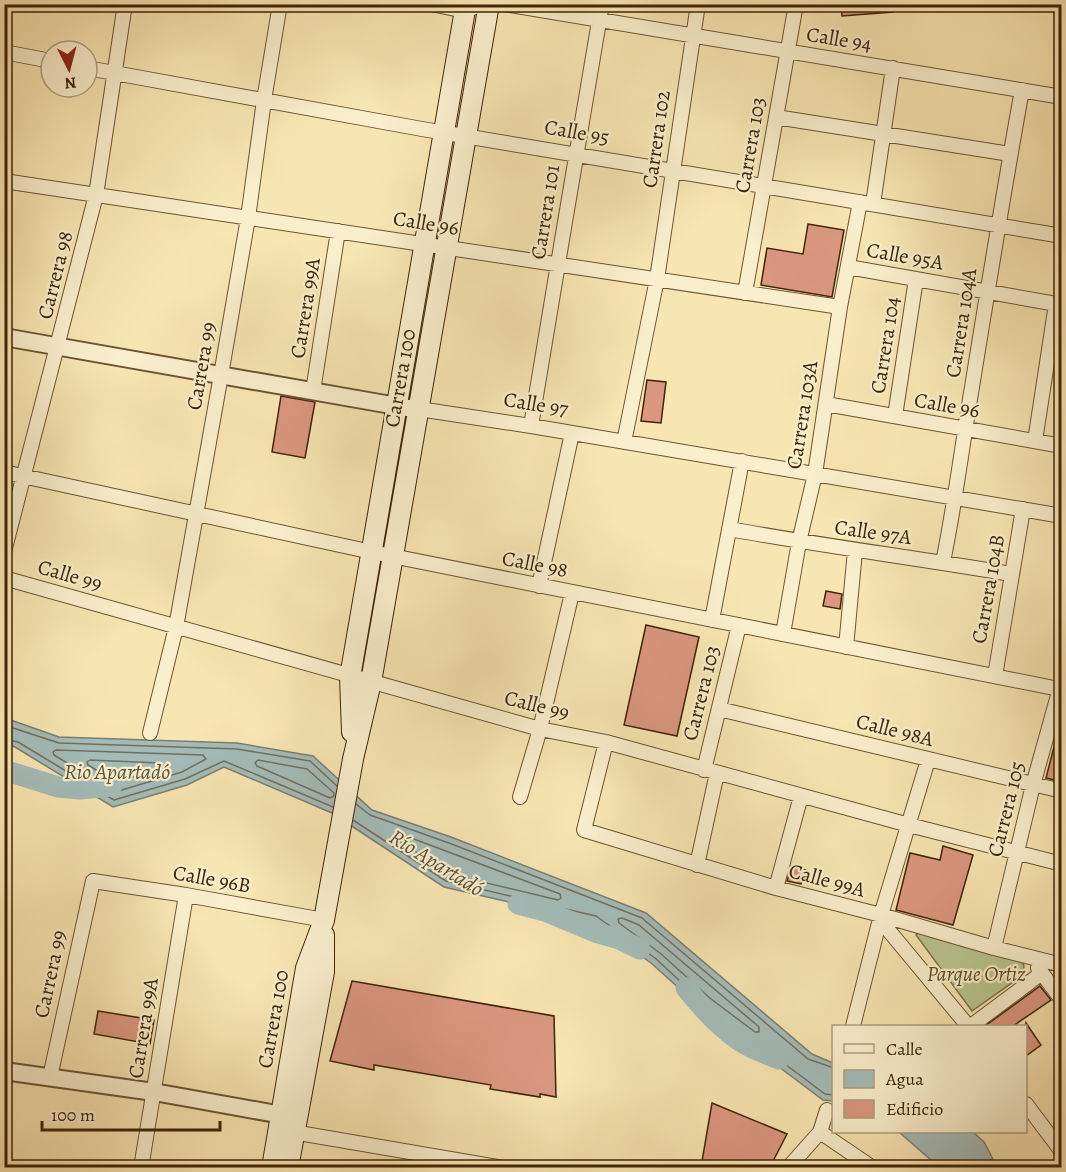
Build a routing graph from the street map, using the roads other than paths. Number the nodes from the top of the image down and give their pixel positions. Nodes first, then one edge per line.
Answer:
1 (125, 4) edge
2 (280, 4) edge
3 (430, 4) edge
4 (489, 4) edge
5 (504, 4) edge
6 (602, 4) edge
7 (698, 4) edge
8 (796, 4) edge
9 (471, 6) edge
10 (599, 20) junction
11 (693, 36) junction
12 (4, 52) edge
13 (788, 52) junction
14 (39, 59) edge
15 (893, 68) junction
16 (99, 70) edge
17 (114, 72) junction
18 (1022, 90) junction
19 (1062, 97) edge
20 (264, 100) junction
21 (776, 117) junction
22 (444, 132) junction
23 (466, 135) junction
24 (883, 135) junction
25 (575, 153) junction
26 (1010, 154) junction
27 (673, 170) junction
28 (4, 181) edge
29 (764, 185) junction
30 (96, 195) junction
31 (866, 203) junction
32 (248, 218) junction
33 (997, 225) junction
34 (338, 231) junction
35 (1062, 236) edge
36 (425, 244) junction
37 (447, 248) junction
38 (559, 264) junction
39 (848, 267) junction
40 (657, 279) junction
41 (916, 279) junction
42 (987, 291) junction
43 (745, 292) junction
44 (1059, 304) edge
45 (840, 307) junction
46 (4, 337) edge
47 (59, 346) junction
48 (221, 375) junction
49 (313, 391) junction
50 (826, 404) junction
51 (397, 406) junction
52 (419, 410) junction
53 (895, 416) junction
54 (531, 426) junction
55 (965, 430) junction
56 (572, 433) junction
57 (624, 441) junction
58 (1035, 441) junction
59 (1062, 446) edge
60 (742, 461) junction
61 (4, 472) edge
62 (815, 474) junction
63 (25, 477) junction
64 (956, 498) junction
65 (1023, 509) junction
66 (195, 514) junction
67 (1062, 516) edge
68 (729, 529) junction
69 (800, 542) junction
70 (855, 551) junction
71 (4, 552) edge
72 (372, 552) junction
73 (393, 556) junction
74 (943, 562) junction
75 (1011, 574) junction
76 (4, 578) edge
77 (539, 586) junction
78 (572, 593) junction
79 (712, 620) junction
80 (739, 625) junction
81 (176, 627) junction
82 (783, 634) junction
83 (846, 646) junction
84 (995, 676) junction
85 (350, 677) junction
86 (371, 682) junction
87 (1060, 685) edge
88 (719, 709) junction
89 (540, 729) junction
90 (150, 733) dead end
91 (606, 742) junction
92 (353, 759) junction
93 (928, 760) junction
94 (710, 772) junction
95 (1034, 785) junction
96 (1062, 791) edge
97 (801, 796) junction
98 (520, 798) dead end
99 (909, 825) junction
100 (1016, 853) junction
101 (1062, 864) edge
102 (697, 865) junction
103 (93, 881) joint
104 (776, 888) junction
105 (186, 895) junction
106 (880, 918) junction
107 (324, 920) junction
108 (994, 948) junction
109 (1030, 958) junction
110 (1062, 965) edge
111 (1042, 973) junction
112 (1062, 1000) edge
113 (853, 1025) edge
114 (969, 1025) edge
115 (971, 1025) edge
116 (4, 1071) edge
117 (50, 1077) junction
118 (154, 1092) junction
119 (1027, 1105) edge
120 (827, 1110) dead end
121 (287, 1123) junction
122 (820, 1132) junction
123 (1062, 1152) edge
124 (141, 1167) edge
125 (272, 1167) edge
126 (288, 1167) edge
127 (504, 1167) edge
128 (788, 1167) edge
129 (873, 1167) edge

1 - 17 street, Carrera 98
2 - 20 street, Carrera 99
3 - 9 street
4 - 23 main road, Carrera 100
5 - 10 street, Calle 94
6 - 10 street, Carrera 101
7 - 11 street, Carrera 102
8 - 13 street, Carrera 103
9 - 22 main road, Carrera 100
10 - 11 street, Calle 94
10 - 25 street, Carrera 101
11 - 13 street, Calle 94
11 - 27 street, Carrera 102
12 - 14 street
13 - 15 street, Calle 94
13 - 21 street, Carrera 103
15 - 18 street, Calle 94
15 - 24 street, Carrera 103A
16 - 17 street, Calle 95
17 - 20 street, Calle 95
17 - 30 street, Carrera 98
18 - 19 street, Calle 94
18 - 26 street, Carrera 104A
20 - 22 street, Calle 95
20 - 32 street, Carrera 99
21 - 24 street
21 - 29 street, Carrera 103
22 - 23 street, Calle 95
22 - 36 main road, Carrera 100
23 - 25 street, Calle 95
23 - 37 main road, Carrera 100
24 - 26 street
24 - 31 street, Carrera 103A
25 - 27 street, Calle 95
25 - 38 street, Carrera 101
26 - 33 street, Carrera 104A
27 - 29 street, Calle 95
27 - 40 street, Carrera 102
28 - 30 street, Calle 96
29 - 31 street, Calle 95
29 - 43 street, Carrera 103
30 - 32 street, Calle 96
30 - 47 street, Carrera 98
31 - 33 street, Calle 95
31 - 39 street, Carrera 103A
32 - 34 street, Calle 96
32 - 48 street, Carrera 99
33 - 35 street, Calle 95
33 - 42 street, Carrera 104A
34 - 36 street, Calle 96
34 - 49 street, Carrera 99A
36 - 37 street, Calle 96
36 - 51 main road, Carrera 100
37 - 38 street, Calle 96
37 - 52 main road, Carrera 100
38 - 40 street, Calle 96
38 - 54 street, Carrera 101
39 - 41 street, Calle 95A
39 - 45 street, Carrera 103A
40 - 43 street, Calle 96
40 - 57 street, Carrera 102
41 - 42 street, Calle 95A
41 - 53 street, Carrera 104
42 - 44 street, Calle 95A
42 - 55 street, Carrera 104A
43 - 45 street, Calle 96
44 - 58 street
45 - 50 street, Carrera 103A
46 - 47 street, Calle 97
47 - 48 street, Calle 97
47 - 63 street, Carrera 98
48 - 49 street, Calle 97
48 - 66 street, Carrera 99
49 - 51 street, Calle 97
50 - 53 street, Calle 96
50 - 62 street, Carrera 103A
51 - 52 street, Calle 97
51 - 72 main road, Carrera 100
52 - 54 street, Calle 97
52 - 73 main road, Carrera 100
53 - 55 street, Calle 96
54 - 56 street, Calle 97
55 - 58 street, Calle 96
55 - 64 street, Carrera 104A
56 - 57 street, Calle 97
56 - 77 street
57 - 60 street, Calle 97
58 - 59 street, Calle 96
60 - 62 street, Calle 97
60 - 68 street, Carrera 103
61 - 63 street, Calle 98
62 - 64 street, Calle 97
62 - 69 street, Carrera 103A
63 - 66 street, Calle 98
63 - 71 street, Carrera 98
64 - 65 street, Calle 97
64 - 74 street, Carrera 104A
65 - 67 street, Calle 97
65 - 75 street, Carrera 104B
66 - 72 street, Calle 98
66 - 81 street, Carrera 99
68 - 69 street, Calle 97A
68 - 79 street, Carrera 103
69 - 70 street, Calle 97A
69 - 82 street, Carrera 103A
70 - 74 street, Calle 97A
70 - 83 street
72 - 73 street, Calle 98
72 - 85 main road, Carrera 100
73 - 77 street, Calle 98
73 - 86 main road, Carrera 100
74 - 75 street, Calle 97A
75 - 84 street, Carrera 104B
76 - 81 street, Calle 99
77 - 78 street, Calle 98
78 - 79 street, Calle 98
78 - 89 street
79 - 80 street, Calle 98
80 - 82 street, Calle 98
80 - 88 street, Carrera 103
81 - 85 street, Calle 99
81 - 90 street, Carrera 99
82 - 83 street, Calle 98
83 - 84 street, Calle 98
84 - 87 street, Calle 98
85 - 86 street, Calle 99
85 - 92 main road, Carrera 100
86 - 89 street, Calle 99
86 - 92 main road, Carrera 100
87 - 95 street, Carrera 105
88 - 93 street, Calle 98A
88 - 94 street, Carrera 103
89 - 91 street, Calle 99
89 - 98 street
91 - 94 street, Calle 99
91 - 102 street, Calle 99A
92 - 107 main road, Carrera 100
93 - 95 street, Calle 98A
93 - 99 street
94 - 97 street, Calle 99
94 - 102 street, Carrera 103
95 - 96 street, Calle 98A
95 - 100 street, Carrera 105
97 - 99 street, Calle 99
97 - 104 street
99 - 100 street, Calle 99
99 - 106 street
100 - 101 street, Calle 99
100 - 108 street, Carrera 105
102 - 104 street, Calle 99A
103 - 105 street, Calle 96B
103 - 117 street, Carrera 99
104 - 106 street, Calle 99A
105 - 107 street, Calle 96B
105 - 118 street, Carrera 99A
106 - 108 street, Calle 99A
106 - 113 street
106 - 114 street
107 - 121 main road, Carrera 100
108 - 109 street, Calle 99A
109 - 110 street, Calle 99A
109 - 111 street
111 - 112 street
111 - 115 street
116 - 117 street
117 - 118 street
118 - 121 street
118 - 124 street, Carrera 99A
119 - 123 street
120 - 122 street
121 - 125 main road, Carrera 100
121 - 126 main road, Carrera 100
121 - 127 street
122 - 128 street
122 - 129 street

